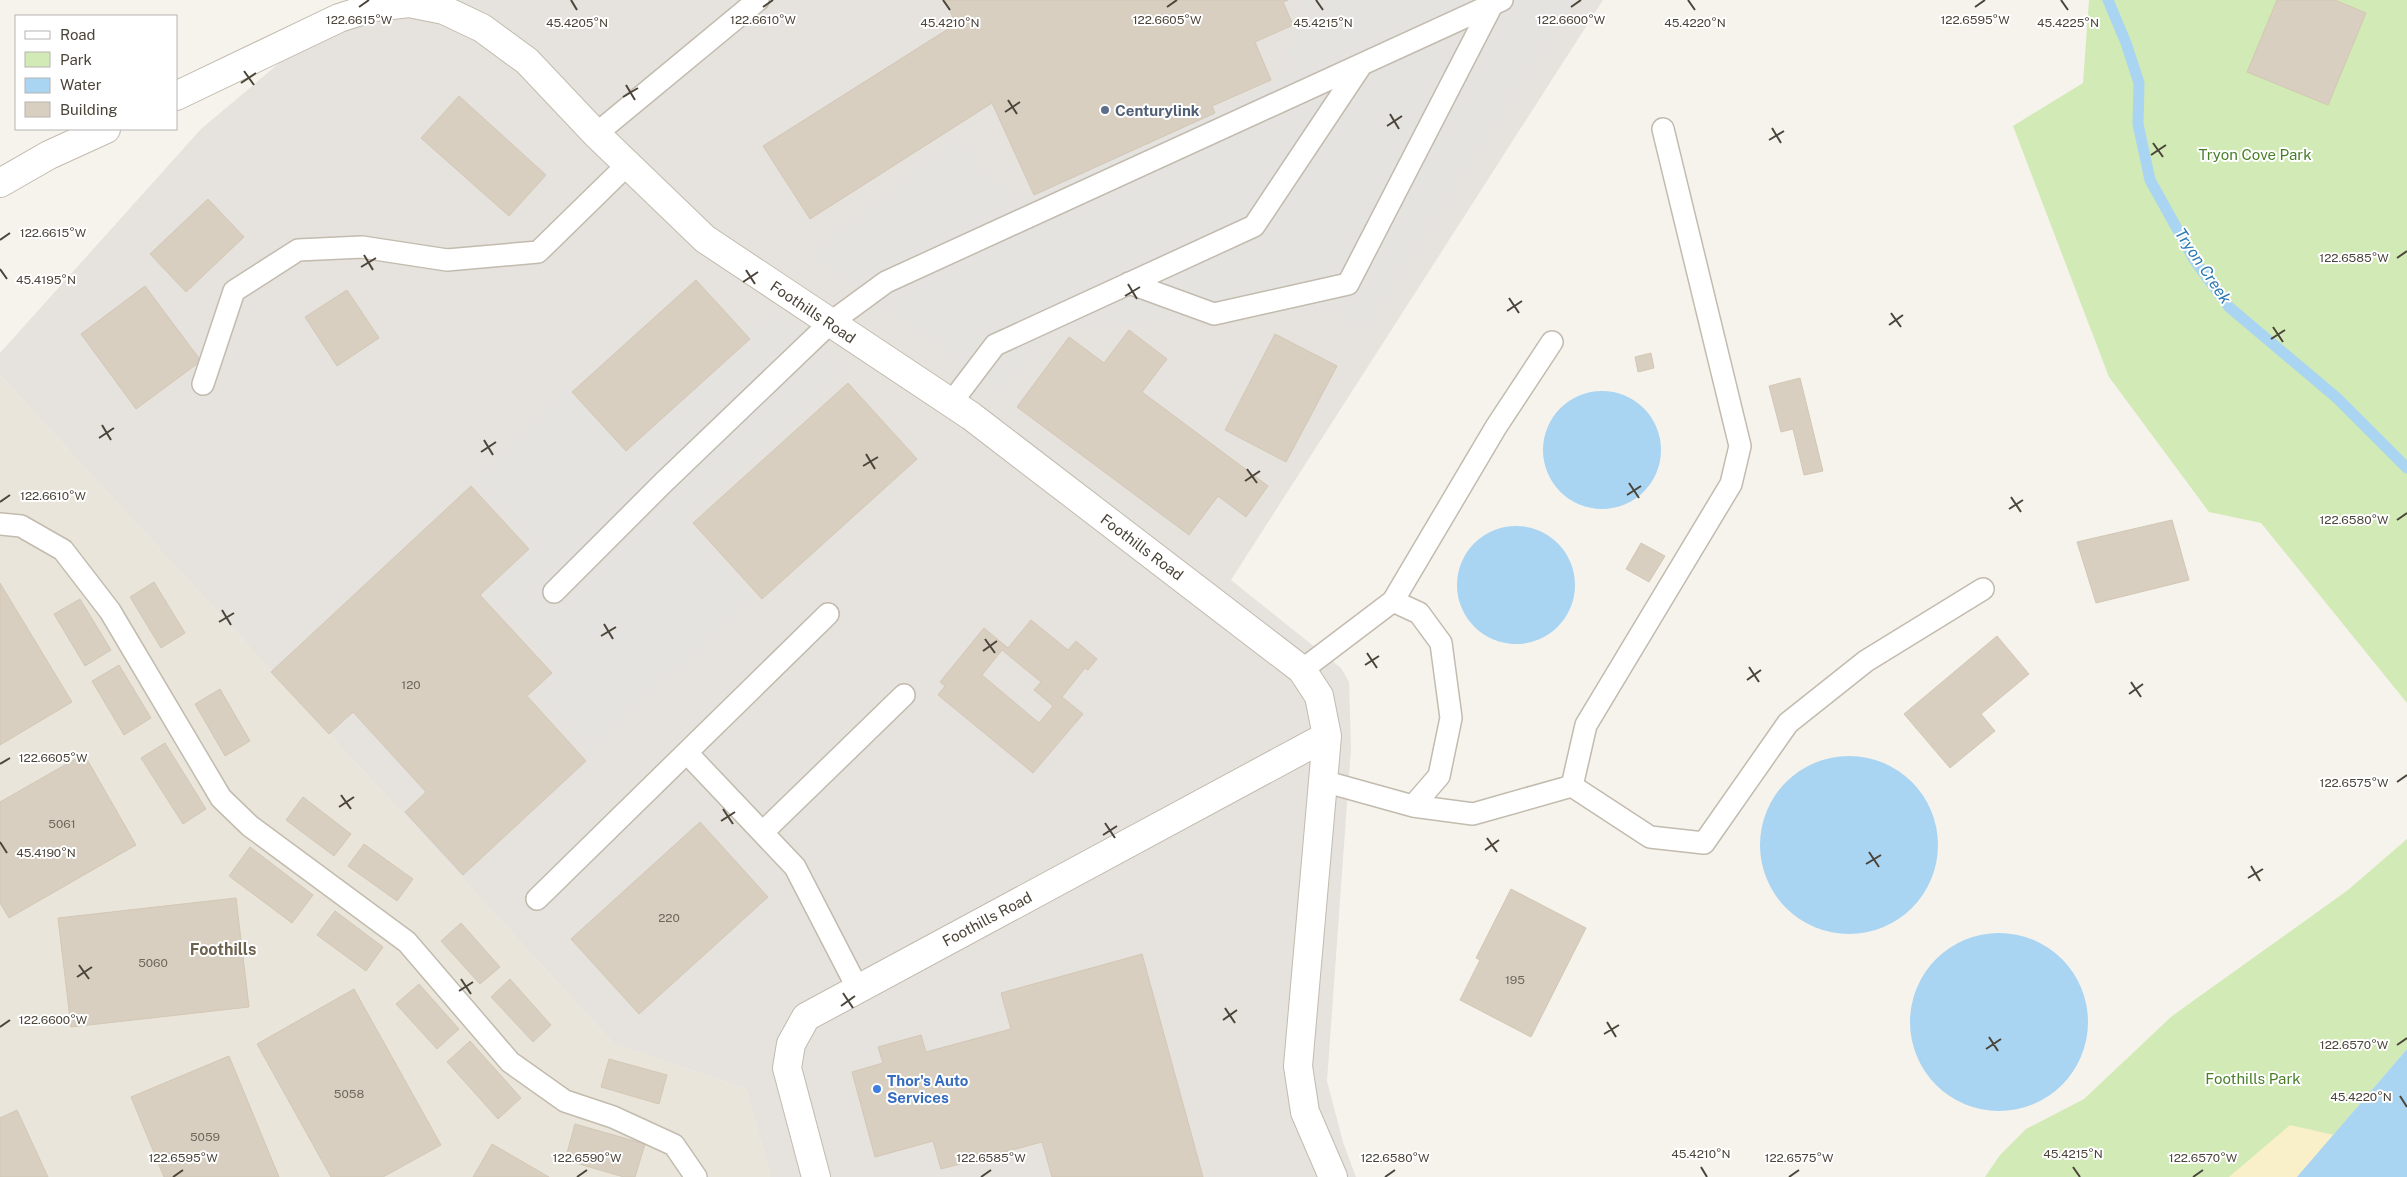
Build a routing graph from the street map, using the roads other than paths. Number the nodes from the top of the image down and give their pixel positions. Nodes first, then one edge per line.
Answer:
1 (758, 0) edge
2 (410, 2) edge
3 (1497, 2) edge
4 (1360, 67) junction
5 (178, 95) edge
6 (1663, 129) dead end
7 (104, 130) edge
8 (596, 134) junction
9 (628, 164) junction
10 (0, 183) edge
11 (1129, 283) junction
12 (830, 323) junction
13 (1552, 342) dead end
14 (203, 384) dead end
15 (951, 403) junction
16 (0, 524) edge
17 (1983, 589) dead end
18 (554, 592) dead end
19 (1393, 602) junction
20 (828, 614) dead end
21 (1302, 670) junction
22 (904, 696) dead end
23 (1327, 736) junction
24 (687, 753) junction
25 (1323, 781) junction
26 (1572, 786) junction
27 (1413, 806) junction
28 (763, 832) junction
29 (537, 899) dead end
30 (858, 989) junction
31 (696, 1177) edge
32 (816, 1177) edge
33 (1334, 1177) edge

1 - 8 lane
2 - 5 street, Foothills Road
2 - 8 street, Foothills Road
3 - 4 lane
3 - 11 lane
4 - 11 lane
4 - 12 lane
6 - 26 lane
7 - 10 street
8 - 9 street, Foothills Road
9 - 12 street, Foothills Road
9 - 14 lane
11 - 15 lane
12 - 15 street, Foothills Road
12 - 18 lane
13 - 19 lane
15 - 21 street, Foothills Road
16 - 31 lane
17 - 26 lane
19 - 21 lane
19 - 27 lane
20 - 24 lane
21 - 23 street, Foothills Road
22 - 28 lane
23 - 25 street, Foothills Road
23 - 30 street, Foothills Road
24 - 28 lane
24 - 29 lane
25 - 27 lane
25 - 33 street, Foothills Road
26 - 27 lane
28 - 30 lane
30 - 32 street, Foothills Road

